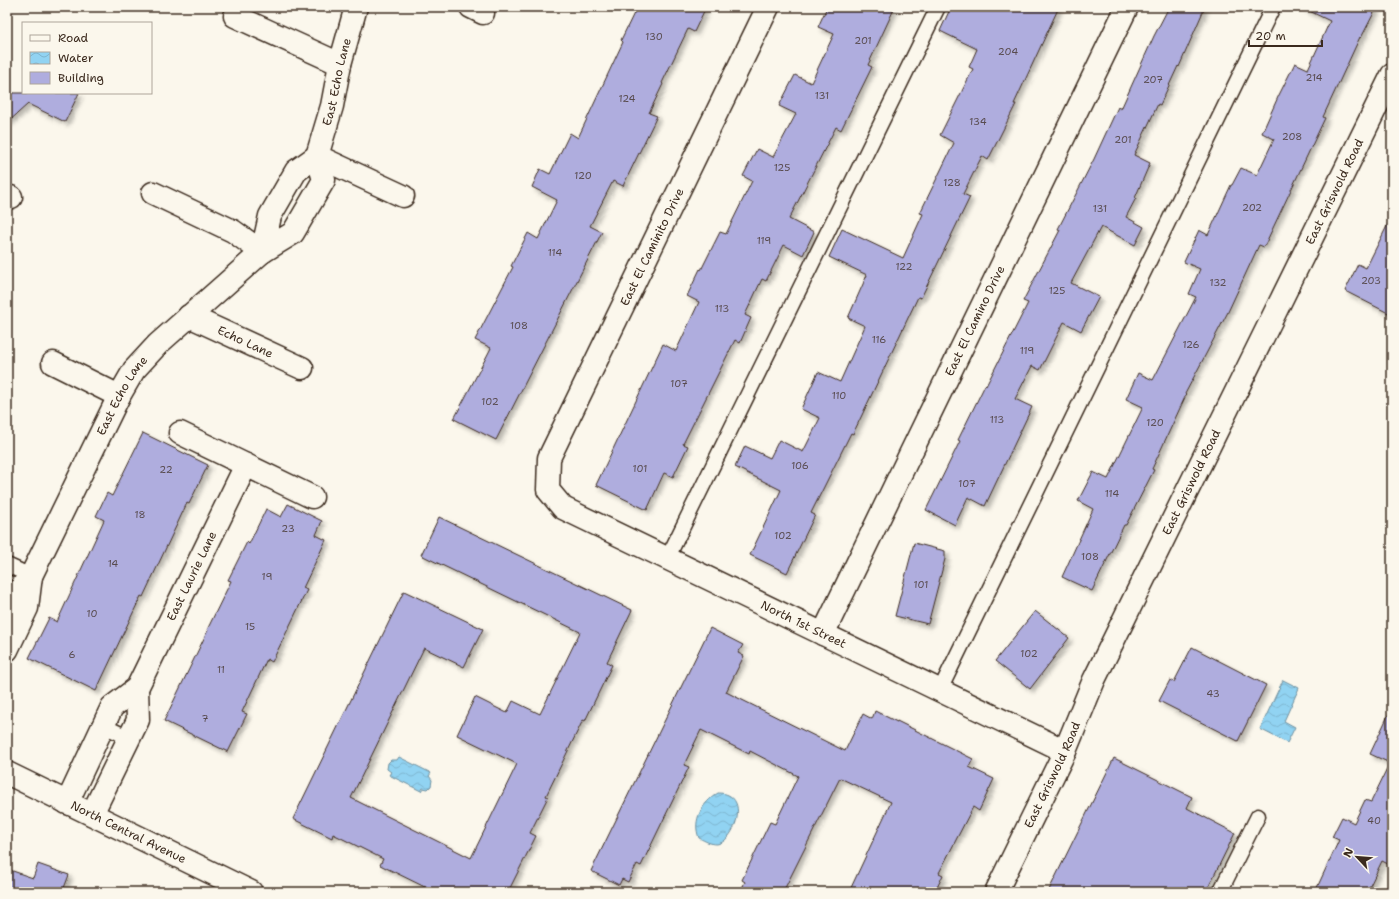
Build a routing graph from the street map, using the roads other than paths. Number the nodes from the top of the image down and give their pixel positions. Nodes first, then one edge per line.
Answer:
1 (356, 7) edge
2 (768, 7) edge
3 (938, 7) edge
4 (1127, 7) edge
5 (1273, 7) edge
6 (235, 16) dead end
7 (340, 64) junction
8 (1392, 75) edge
9 (317, 156) junction
10 (153, 193) dead end
11 (403, 196) dead end
12 (262, 252) junction
13 (189, 316) junction
14 (53, 363) dead end
15 (302, 368) dead end
16 (119, 396) junction
17 (180, 433) dead end
18 (246, 465) junction
19 (548, 490) joint
20 (312, 497) dead end
21 (668, 559) junction
22 (7, 565) edge
23 (31, 576) junction
24 (7, 605) edge
25 (823, 634) junction
26 (7, 650) edge
27 (137, 688) junction
28 (940, 690) junction
29 (104, 726) junction
30 (129, 738) junction
31 (1065, 752) junction
32 (7, 773) edge
33 (67, 803) junction
34 (92, 814) junction
35 (1258, 816) dead end
36 (250, 892) edge
37 (996, 892) edge
38 (1220, 892) edge

1 - 7 street, East Echo Lane
2 - 19 street, East El Caminito Drive
3 - 21 lane
4 - 25 street, East El Camino Drive
5 - 28 lane
6 - 7 street
7 - 9 street, East Echo Lane
8 - 31 street, East Griswold Road
9 - 11 street
9 - 12 street
9 - 12 street, East Echo Lane
10 - 12 street
12 - 13 street, East Echo Lane
13 - 15 street, Echo Lane
13 - 16 street, East Echo Lane
14 - 16 street
16 - 23 street, East Echo Lane
17 - 18 street
18 - 20 street
18 - 27 street, East Laurie Lane
19 - 21 street, North 1st Street
21 - 25 street, North 1st Street
22 - 23 lane
23 - 24 street, East Echo Lane
23 - 26 street, East Echo Lane
25 - 28 street, North 1st Street
27 - 29 street, East Laurie Lane
27 - 30 street, East Laurie Lane
28 - 31 street, North 1st Street
29 - 30 lane
29 - 33 street, East Laurie Lane
30 - 34 street, East Laurie Lane
31 - 37 street, East Griswold Road
32 - 33 street, North Central Avenue
33 - 34 street, North Central Avenue
34 - 36 street, North Central Avenue
35 - 38 lane

